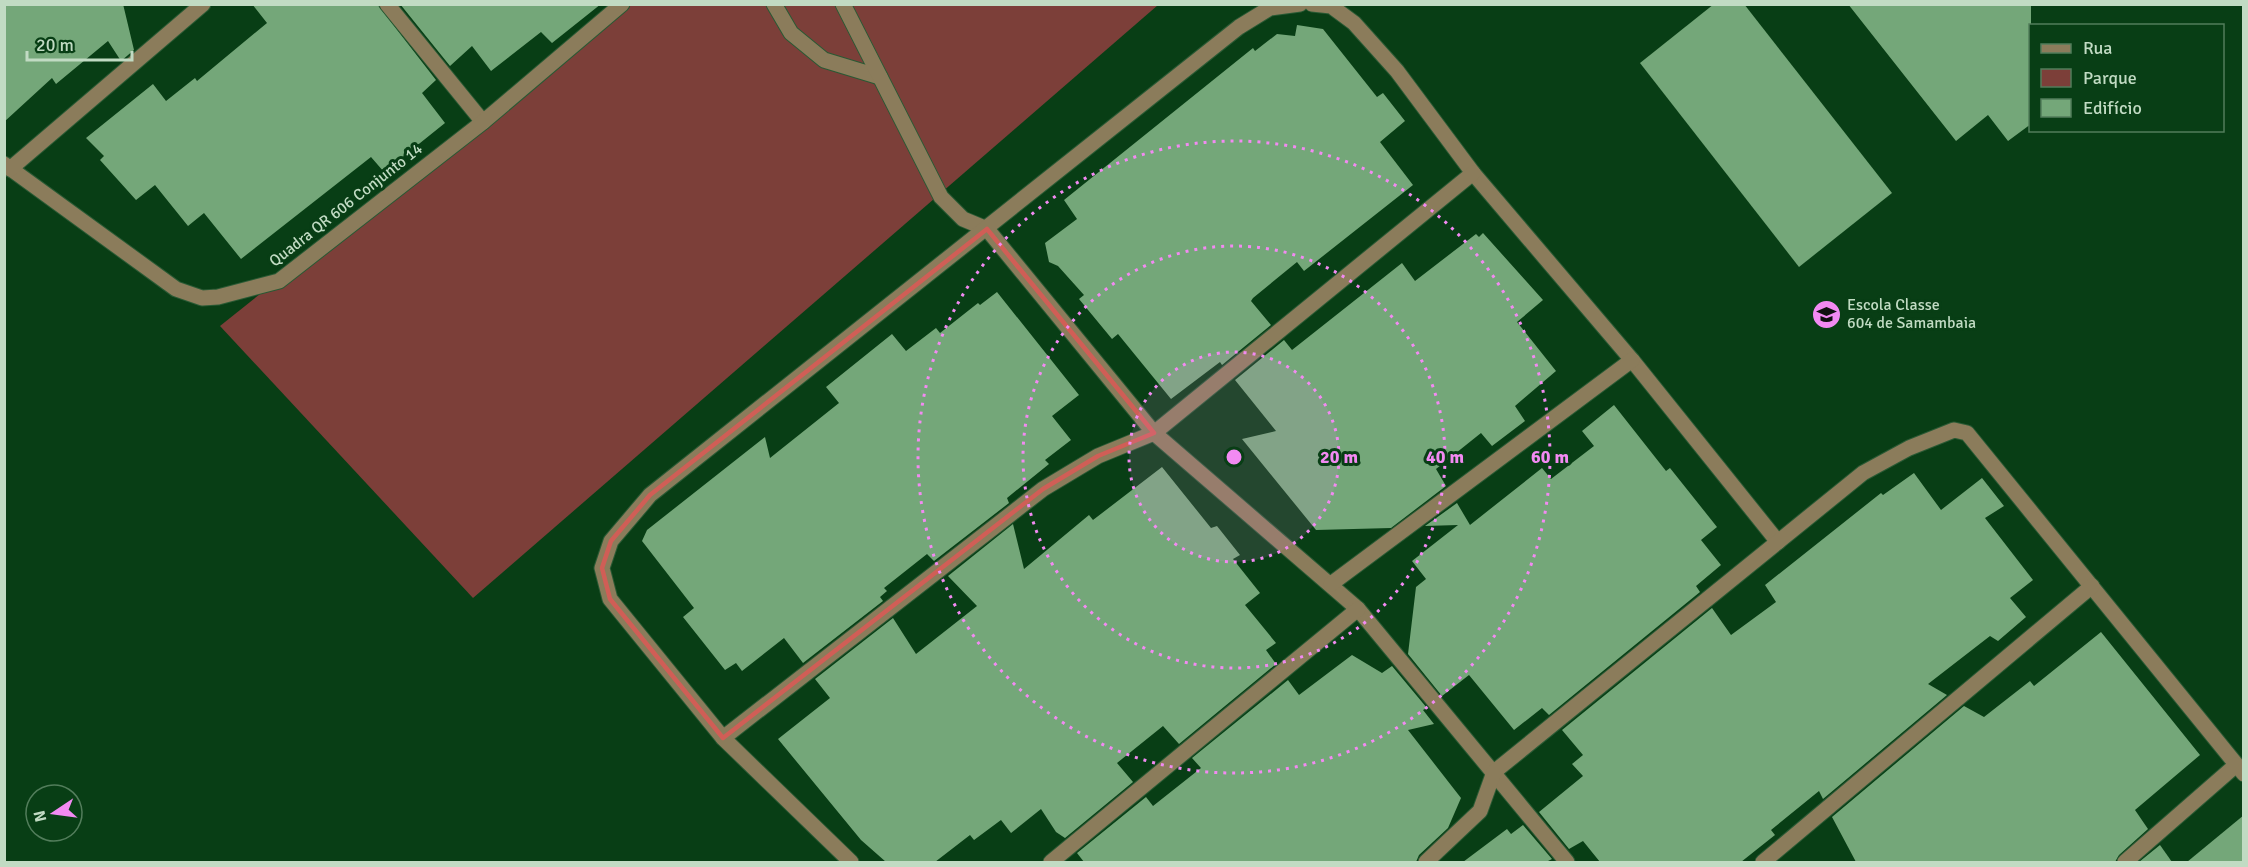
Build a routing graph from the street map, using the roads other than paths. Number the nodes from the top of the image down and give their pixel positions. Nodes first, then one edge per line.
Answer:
1 (203, 4) edge
2 (387, 4) edge
3 (622, 4) edge
4 (774, 4) edge
5 (843, 4) edge
6 (1300, 4) edge
7 (1312, 4) edge
8 (880, 76) junction
9 (483, 122) junction
10 (7, 166) edge
11 (1473, 173) junction
12 (987, 229) junction
13 (1632, 360) junction
14 (1154, 433) junction
15 (1778, 542) junction
16 (1331, 584) junction
17 (2092, 586) junction
18 (1358, 609) junction
19 (723, 738) junction
20 (2240, 770) edge
21 (1494, 772) junction
22 (851, 862) edge
23 (1051, 862) edge
24 (1426, 862) edge
25 (1567, 862) edge
26 (1763, 862) edge
27 (2126, 862) edge

1 - 10 street
2 - 9 street
3 - 9 street, Quadra QR 606 Conjunto 14
4 - 8 street
5 - 8 street
6 - 12 street
7 - 11 street
8 - 12 street
9 - 10 street, Quadra QR 606 Conjunto 14
11 - 13 street
11 - 14 street
12 - 14 street
12 - 19 street
13 - 15 street
13 - 16 street
14 - 16 street
14 - 19 street
15 - 17 street
15 - 21 street
16 - 18 street
17 - 20 street
17 - 26 street
18 - 21 street
18 - 23 street
19 - 22 street
20 - 27 street
21 - 24 street
21 - 25 street

